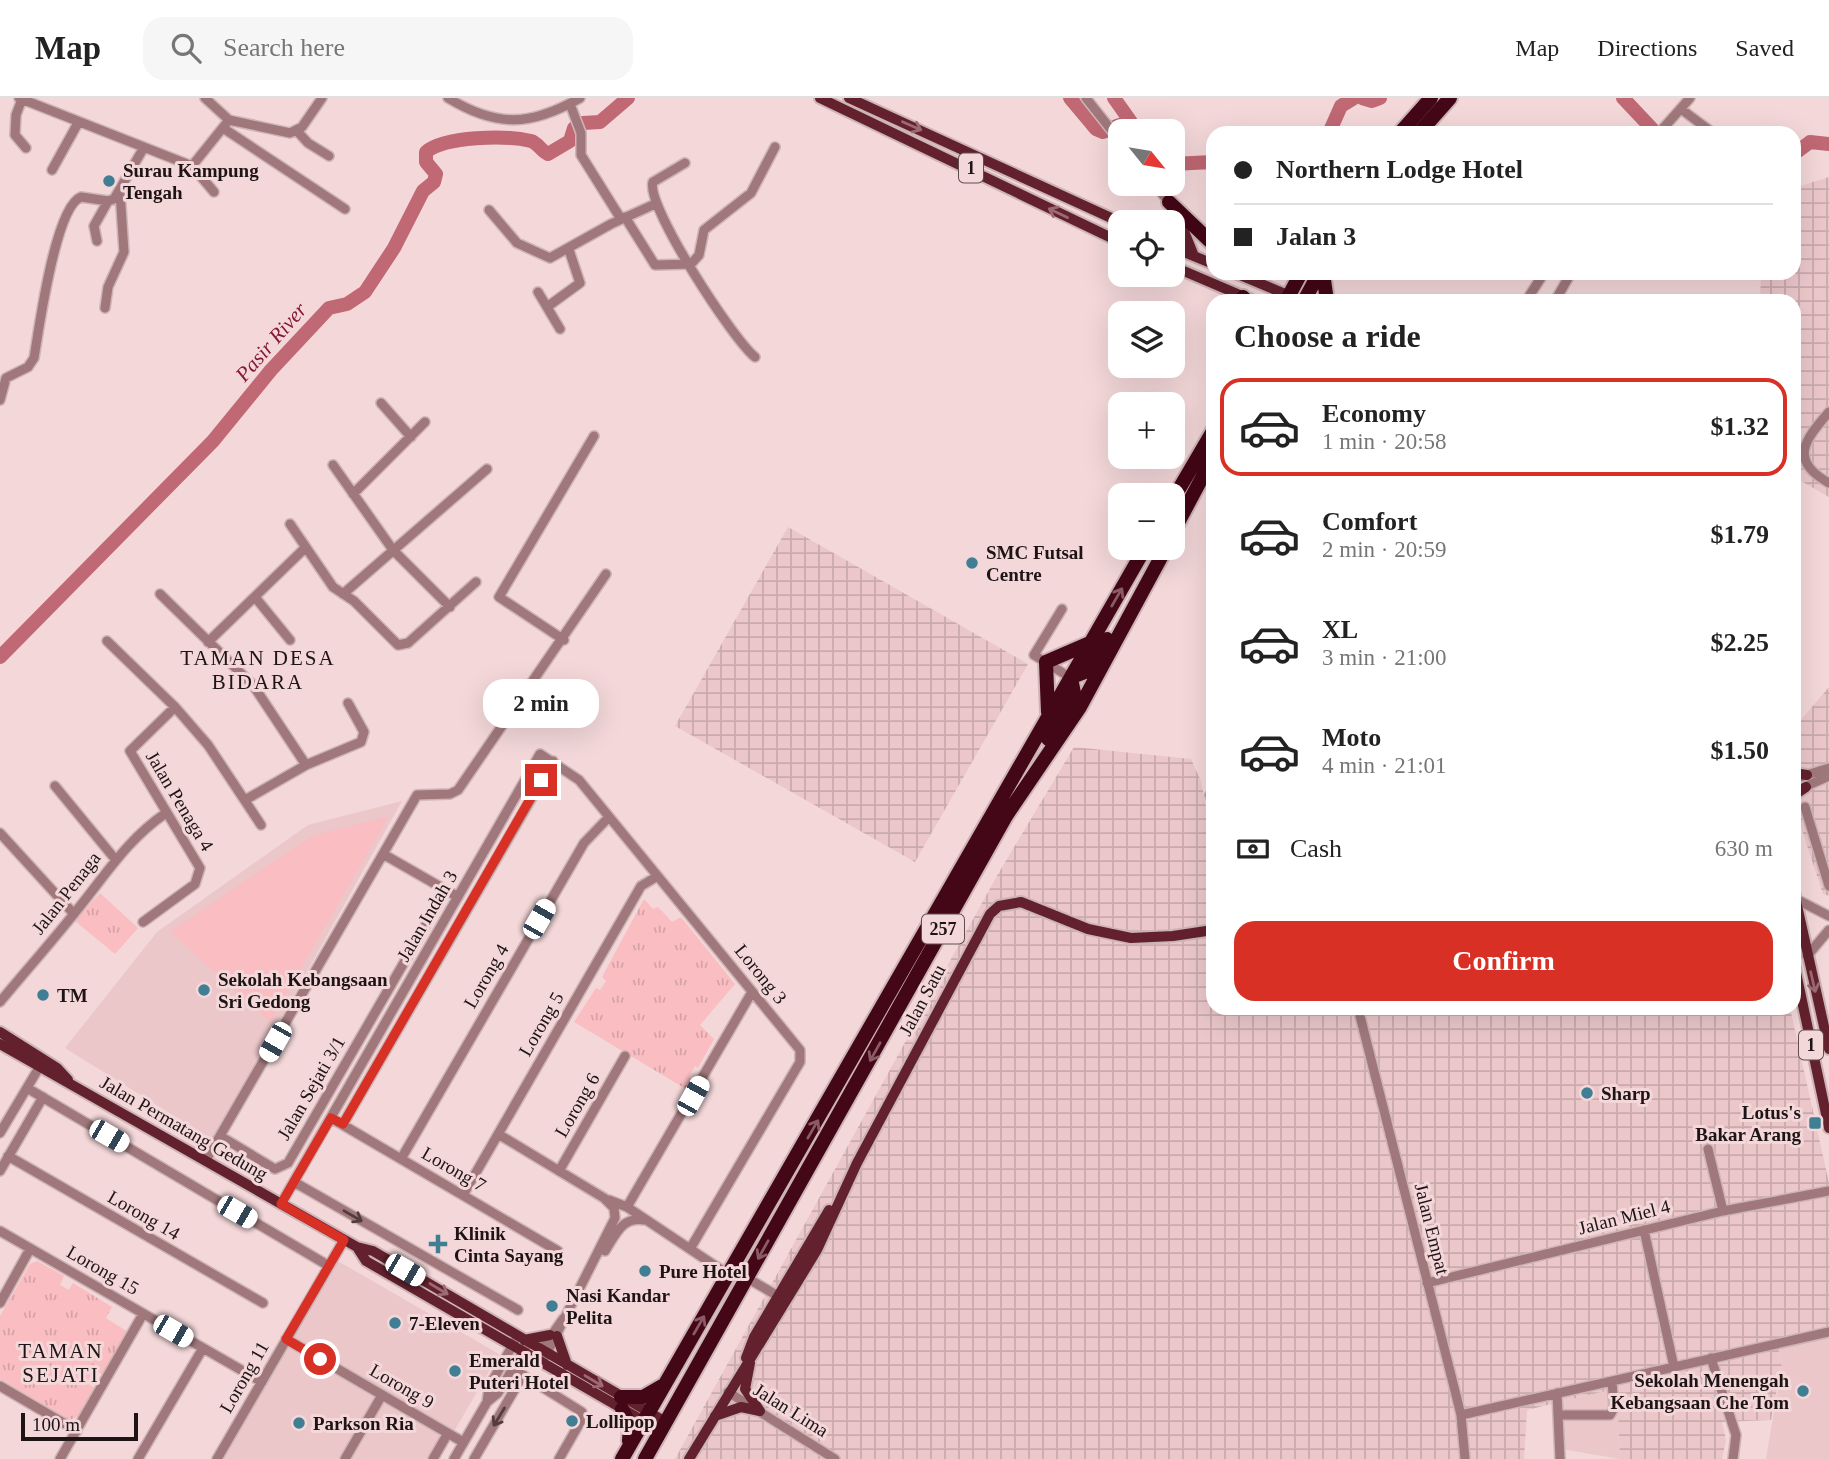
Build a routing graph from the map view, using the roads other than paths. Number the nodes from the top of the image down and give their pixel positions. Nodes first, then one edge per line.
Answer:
1 (205, 98) edge
2 (322, 98) edge
3 (448, 98) edge
4 (580, 98) edge
5 (820, 98) edge
6 (849, 98) edge
7 (1086, 98) edge
8 (1431, 98) edge
9 (1450, 98) edge
10 (1690, 98) edge
11 (20, 99) edge
12 (570, 104) junction
13 (1681, 109) junction
14 (78, 123) junction
15 (226, 124) junction
16 (1108, 125) edge
17 (1406, 126) edge
18 (1425, 126) edge
19 (1665, 126) edge
20 (1704, 126) edge
21 (297, 131) junction
22 (775, 147) dead end
23 (26, 148) dead end
24 (143, 149) junction
25 (329, 156) dead end
26 (685, 163) dead end
27 (192, 166) junction
28 (52, 170) dead end
29 (120, 192) junction
30 (214, 192) dead end
31 (1164, 196) edge
32 (108, 201) junction
33 (1169, 202) junction
34 (655, 204) junction
35 (345, 209) dead end
36 (489, 210) dead end
37 (1172, 210) edge
38 (1108, 217) edge
39 (623, 218) junction
40 (1108, 236) edge
41 (1206, 237) edge
42 (97, 241) dead end
43 (569, 250) junction
44 (1185, 252) edge
45 (1194, 256) junction
46 (1206, 261) edge
47 (691, 264) junction
48 (1185, 272) edge
49 (1251, 280) edge
50 (1314, 280) edge
51 (538, 292) dead end
52 (1234, 294) edge
53 (1282, 294) edge
54 (1301, 294) edge
55 (547, 307) junction
56 (105, 308) dead end
57 (560, 329) dead end
58 (755, 357) dead end
59 (0, 400) edge
60 (381, 403) dead end
61 (1829, 412) edge
62 (425, 422) dead end
63 (594, 436) dead end
64 (411, 437) junction
65 (1206, 443) edge
66 (333, 465) dead end
67 (487, 469) dead end
68 (1206, 470) edge
69 (1183, 483) edge
70 (1829, 483) edge
71 (353, 494) junction
72 (1185, 510) edge
73 (290, 524) dead end
74 (305, 548) junction
75 (393, 550) junction
76 (1138, 560) edge
77 (1160, 560) edge
78 (606, 574) dead end
79 (1153, 575) junction
80 (476, 582) dead end
81 (160, 593) dead end
82 (343, 594) junction
83 (255, 597) junction
84 (450, 607) junction
85 (1062, 609) dead end
86 (290, 640) dead end
87 (564, 640) junction
88 (107, 641) dead end
89 (208, 642) junction
90 (1091, 642) junction
91 (1046, 662) junction
92 (1071, 678) junction
93 (348, 703) dead end
94 (175, 707) junction
95 (1047, 720) junction
96 (540, 754) joint
97 (553, 761) junction
98 (306, 765) junction
99 (1829, 768) edge
100 (1801, 774) edge
101 (1807, 775) junction
102 (1829, 776) edge
103 (1801, 777) edge
104 (55, 786) dead end
105 (1806, 787) joint
106 (1801, 789) edge
107 (245, 800) junction
108 (1805, 807) dead end
109 (166, 813) junction
110 (1006, 816) junction
111 (609, 817) junction
112 (261, 825) dead end
113 (0, 833) edge
114 (383, 854) junction
115 (115, 859) junction
116 (656, 877) junction
117 (1829, 886) edge
118 (446, 890) junction
119 (458, 897) junction
120 (1801, 899) edge
121 (74, 914) junction
122 (1829, 916) edge
123 (143, 922) dead end
124 (1801, 926) edge
125 (1829, 930) edge
126 (1206, 931) edge
127 (1807, 956) junction
128 (752, 992) junction
129 (1801, 996) edge
130 (0, 1002) edge
131 (1360, 1015) edge
132 (0, 1032) edge
133 (0, 1044) edge
134 (1829, 1049) edge
135 (625, 1056) dead end
136 (41, 1064) junction
137 (27, 1088) junction
138 (43, 1097) junction
139 (331, 1118) junction
140 (343, 1124) junction
141 (1829, 1128) edge
142 (0, 1132) edge
143 (498, 1134) junction
144 (220, 1136) junction
145 (1708, 1149) dead end
146 (8, 1156) junction
147 (401, 1159) junction
148 (206, 1160) junction
149 (0, 1171) edge
150 (559, 1171) junction
151 (294, 1182) junction
152 (1829, 1191) edge
153 (463, 1195) junction
154 (604, 1198) junction
155 (281, 1204) junction
156 (627, 1207) junction
157 (1723, 1211) junction
158 (615, 1218) junction
159 (647, 1220) junction
160 (1644, 1230) junction
161 (0, 1231) edge
162 (344, 1240) junction
163 (357, 1247) junction
164 (30, 1249) junction
165 (691, 1249) junction
166 (558, 1251) dead end
167 (416, 1253) junction
168 (329, 1266) junction
169 (722, 1267) dead end
170 (593, 1269) junction
171 (405, 1270) junction
172 (1427, 1283) junction
173 (753, 1285) dead end
174 (781, 1301) junction
175 (0, 1303) edge
176 (263, 1303) dead end
177 (518, 1310) dead end
178 (144, 1314) junction
179 (727, 1316) junction
180 (1829, 1332) edge
181 (553, 1336) junction
182 (286, 1339) junction
183 (521, 1343) junction
184 (202, 1348) junction
185 (541, 1356) junction
186 (751, 1358) junction
187 (1711, 1358) junction
188 (567, 1365) junction
189 (1674, 1367) junction
190 (513, 1369) junction
191 (740, 1374) junction
192 (523, 1375) junction
193 (262, 1381) junction
194 (1612, 1381) junction
195 (664, 1384) junction
196 (0, 1387) edge
197 (728, 1392) junction
198 (1557, 1394) junction
199 (382, 1395) junction
200 (487, 1402) junction
201 (622, 1403) junction
202 (760, 1411) junction
203 (1461, 1415) junction
204 (1560, 1415) junction
205 (715, 1416) junction
206 (651, 1419) junction
207 (77, 1431) junction
208 (448, 1433) junction
209 (463, 1443) junction
210 (629, 1456) edge
211 (60, 1459) edge
212 (138, 1459) edge
213 (217, 1459) edge
214 (345, 1459) edge
215 (433, 1459) edge
216 (454, 1459) edge
217 (474, 1459) edge
218 (559, 1459) edge
219 (645, 1459) edge
220 (689, 1459) edge
221 (835, 1459) edge
222 (1465, 1459) edge
223 (1560, 1459) edge
224 (1732, 1459) edge

1 - 15 street
2 - 21 street
3 - 12 street
4 - 12 street
40 -> 5 main road, 1
6 -> 38 main road, 1
7 - 16 street
8 - 17 highway
9 - 18 highway
10 - 13 street
11 - 14 street
11 - 23 street
12 - 39 street
13 - 19 street
13 - 20 street
14 - 24 street
14 - 28 street
15 - 21 street
15 - 27 street
15 - 35 street
21 - 25 street
22 - 47 street
24 - 27 street
24 - 29 street
26 - 34 street
27 - 30 street
29 - 32 street
29 - 56 street
31 - 33 street
32 - 42 street
32 - 59 street
33 - 37 main road
33 - 41 highway
33 - 45 main road
34 - 39 street
34 - 47 street
36 - 43 street
39 - 43 street
39 - 47 street
43 - 55 street
44 - 45 main road
45 - 46 main road
47 - 58 street
48 - 52 main road
49 - 53 main road
50 - 54 highway
51 - 55 street
55 - 57 street
60 - 64 street
61 - 70 street
62 - 64 street
63 - 87 street
64 - 71 street
65 - 69 highway
66 - 71 street
67 - 75 street
68 - 72 highway
71 - 75 street
73 - 74 street
74 - 82 street
74 - 83 street
75 - 82 street
75 - 84 street
90 -> 76 highway, 257
77 - 79 highway, 257
78 - 87 street
79 - 92 highway
79 - 110 highway, 257
80 - 84 street
81 - 89 street
82 - 84 street
83 - 86 street
83 - 89 street
85 - 91 street
87 - 114 street
88 - 94 street
89 - 98 street
90 - 91 highway
90 - 92 highway, 257
91 - 92 street
91 - 95 highway
92 - 95 highway, 257
92 - 110 highway
93 - 98 street
94 - 107 street
94 - 109 street, Jalan Penaga 4
195 -> 95 highway, 257
96 - 97 street, Lorong 3
96 - 119 street, Jalan Indah 3
97 - 111 street, Lorong 3
97 - 140 street
98 - 107 street
99 - 101 street
100 - 101 main road
101 - 103 street
102 - 105 street
104 - 115 street
105 - 106 main road
107 - 112 street
108 - 117 street
109 - 115 street, Jalan Penaga
109 - 123 street, Jalan Penaga 4
110 -> 179 highway, 257
111 - 116 street, Lorong 3
111 - 147 street, Lorong 4
113 - 121 street
114 - 118 street
114 - 144 street
115 - 121 street, Jalan Penaga
116 - 128 street, Lorong 3
116 - 143 street, Lorong 5
118 - 119 street
118 - 144 street, Jalan Sejati 3/1
119 - 139 street, Jalan Indah 3
120 - 122 street
121 - 130 street, Jalan Penaga
124 - 127 main road, 1
125 - 127 street
126 - 174 main road, Jalan Satu
127 -> 134 main road, 1
128 - 156 street
128 - 165 street, Lorong 3
129 - 141 main road, 1
131 - 172 street, Jalan Empat
132 - 136 main road, Jalan Permatang Gedung
133 - 136 main road, Jalan Permatang Gedung
135 - 150 street, Lorong 6
136 - 137 street
136 - 148 main road, Jalan Permatang Gedung
137 - 138 street
137 - 142 street
138 - 146 street
138 - 168 street
139 - 140 street, Lorong 7
139 - 151 street, Jalan Indah 3
140 - 147 street, Lorong 7
143 - 150 street
143 - 153 street, Lorong 5
144 - 148 street
145 - 157 street
146 - 149 street
146 - 176 street, Lorong 14
147 - 153 street, Lorong 7
148 - 155 main road, Jalan Permatang Gedung
150 - 154 street
151 - 155 street, Jalan Indah 3
151 -> 167 street
152 - 157 street, Jalan Miel 4
153 - 166 street, Lorong 7
154 - 156 street
154 - 158 street
155 - 162 main road, Jalan Permatang Gedung
156 - 159 street
157 - 160 street, Jalan Miel 4
158 - 159 street
158 - 170 street
159 - 165 street
159 - 170 street
160 - 172 street, Jalan Miel 4
160 - 189 street
161 - 164 street, Lorong 15
162 - 163 main road, Jalan Permatang Gedung
162 - 168 street, Lorong 11
163 - 171 main road, Jalan Permatang Gedung
163 - 183 main road, Jalan Permatang Gedung
164 - 175 street
164 - 178 street, Lorong 15
165 - 169 street
167 - 171 street
167 - 177 street
168 - 182 street, Lorong 11
170 - 181 street
171 -> 183 main road, Jalan Permatang Gedung
172 - 203 street, Jalan Empat
173 - 174 street
174 - 186 main road, Jalan Satu
174 - 191 main road, Jalan Satu
178 - 184 street, Lorong 15
178 - 207 street
179 - 206 highway
179 - 219 highway, 257
180 - 187 street
181 - 183 main road
181 - 185 street
181 - 188 main road
182 - 193 street, Lorong 11
182 - 199 street, Lorong 9
183 - 185 main road, Jalan Permatang Gedung
183 - 190 street
183 - 200 street
184 - 193 street, Lorong 15
184 - 212 street
185 - 188 main road, Jalan Permatang Gedung
185 - 201 main road, Jalan Permatang Gedung
186 - 191 main road, Jalan Satu
186 - 202 main road
187 - 189 street
187 - 224 street
188 -> 201 main road, Jalan Permatang Gedung
189 - 194 street
190 - 192 street
190 - 200 street
191 - 197 main road, Jalan Satu
192 -> 217 street
192 - 218 street
193 - 213 street, Lorong 11
194 - 198 street
194 - 204 street
195 - 201 highway
195 - 206 highway, 257
196 - 207 street
197 - 202 street, Jalan Lima
197 - 205 main road, Jalan Satu
198 - 203 street
198 - 204 street
199 - 208 street, Lorong 9
199 - 214 street
200 - 209 street
201 - 206 main road, Jalan Permatang Gedung
201 - 210 highway
202 - 205 main road
202 - 221 street, Jalan Lima
203 - 222 street, Jalan Empat
204 - 223 street
205 - 220 main road, Jalan Satu
206 - 210 highway, 257
207 - 211 street
208 - 209 street, Lorong 9
208 - 215 street
209 - 216 street

